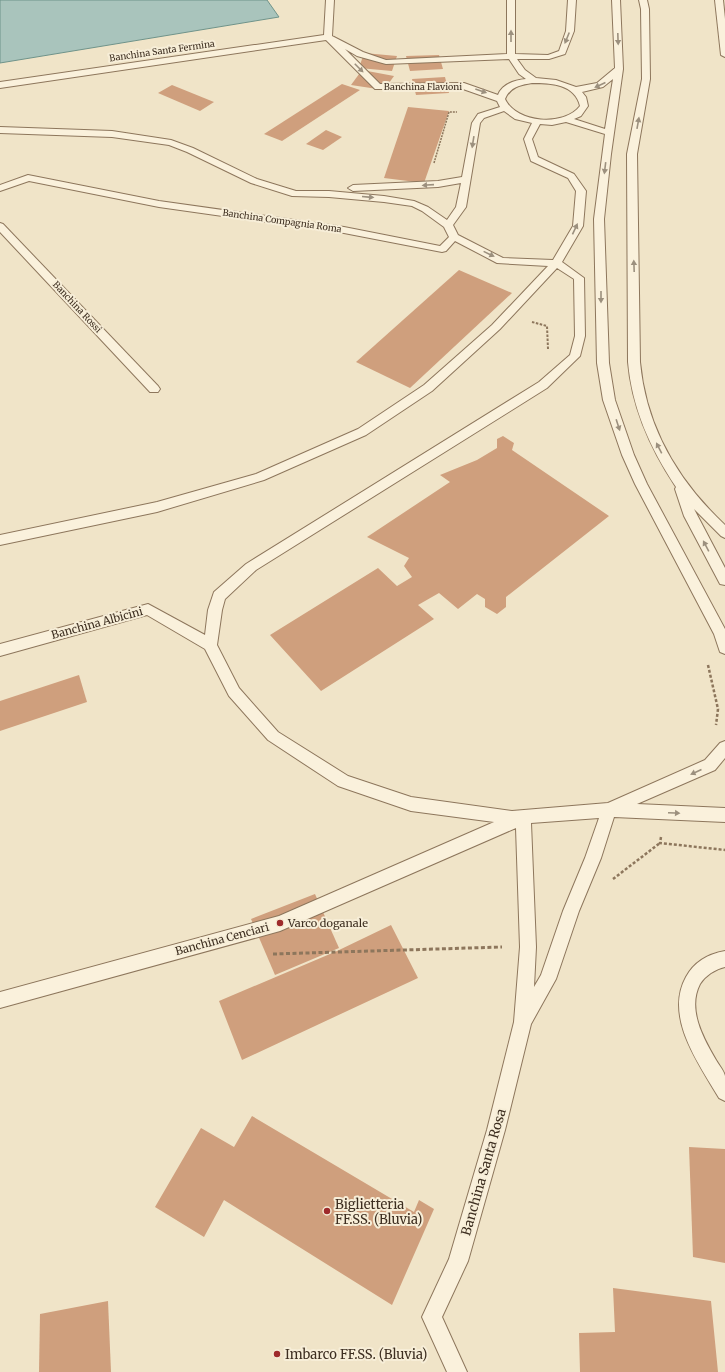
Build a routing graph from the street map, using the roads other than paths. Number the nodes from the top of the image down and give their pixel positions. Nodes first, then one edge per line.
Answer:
1 (330, 0) edge
2 (511, 0) edge
3 (572, 0) edge
4 (616, 0) edge
5 (643, 0) edge
6 (719, 0) edge
7 (328, 36) junction
8 (725, 55) edge
9 (511, 56) junction
10 (619, 69) junction
11 (533, 80) junction
12 (0, 85) edge
13 (575, 90) junction
14 (503, 104) junction
15 (566, 119) junction
16 (537, 121) junction
17 (0, 130) edge
18 (610, 133) junction
19 (466, 179) junction
20 (0, 188) edge
21 (329, 194) junction
22 (448, 225) junction
23 (0, 226) edge
24 (454, 237) junction
25 (556, 263) junction
26 (154, 389) dead end
27 (678, 482) junction
28 (725, 533) edge
29 (0, 540) edge
30 (725, 580) edge
31 (210, 645) junction
32 (725, 648) edge
33 (0, 650) edge
34 (725, 747) edge
35 (609, 810) junction
36 (725, 815) edge
37 (523, 817) junction
38 (725, 959) edge
39 (0, 1000) edge
40 (522, 1022) junction
41 (725, 1092) edge
42 (457, 1372) edge

1 - 7 lane
9 -> 2 lane
3 -> 9 lane
4 -> 10 lane
27 -> 5 lane
6 - 8 lane
7 - 9 lane
7 - 12 lane, Banchina Santa Fermina
7 -> 14 lane, Banchina Flavioni
9 - 11 lane
10 -> 13 lane
10 - 18 lane
11 - 13 lane
11 - 14 lane
13 - 15 lane
14 - 16 lane, Banchina Flavioni
14 -> 19 lane
15 - 16 lane, Banchina Flavioni
15 - 18 lane, Banchina Flavioni
25 -> 16 lane
17 - 21 lane
18 -> 32 lane
19 -> 21 lane
19 - 22 lane
20 - 24 lane, Banchina Compagnia Roma
21 -> 22 lane
22 - 24 lane
23 - 26 lane, Banchina Rossi
24 -> 25 lane
25 - 29 lane
25 - 31 lane
27 - 28 lane
30 -> 27 lane
31 - 33 lane, Banchina Albicini
31 - 37 lane
34 -> 35 lane
35 -> 36 lane
35 - 37 lane
35 - 40 lane, Banchina Santa Rosa
37 - 39 lane, Banchina Cenciari
37 - 40 lane, Banchina Santa Rosa
38 - 41 lane
40 - 42 lane, Banchina Santa Rosa

